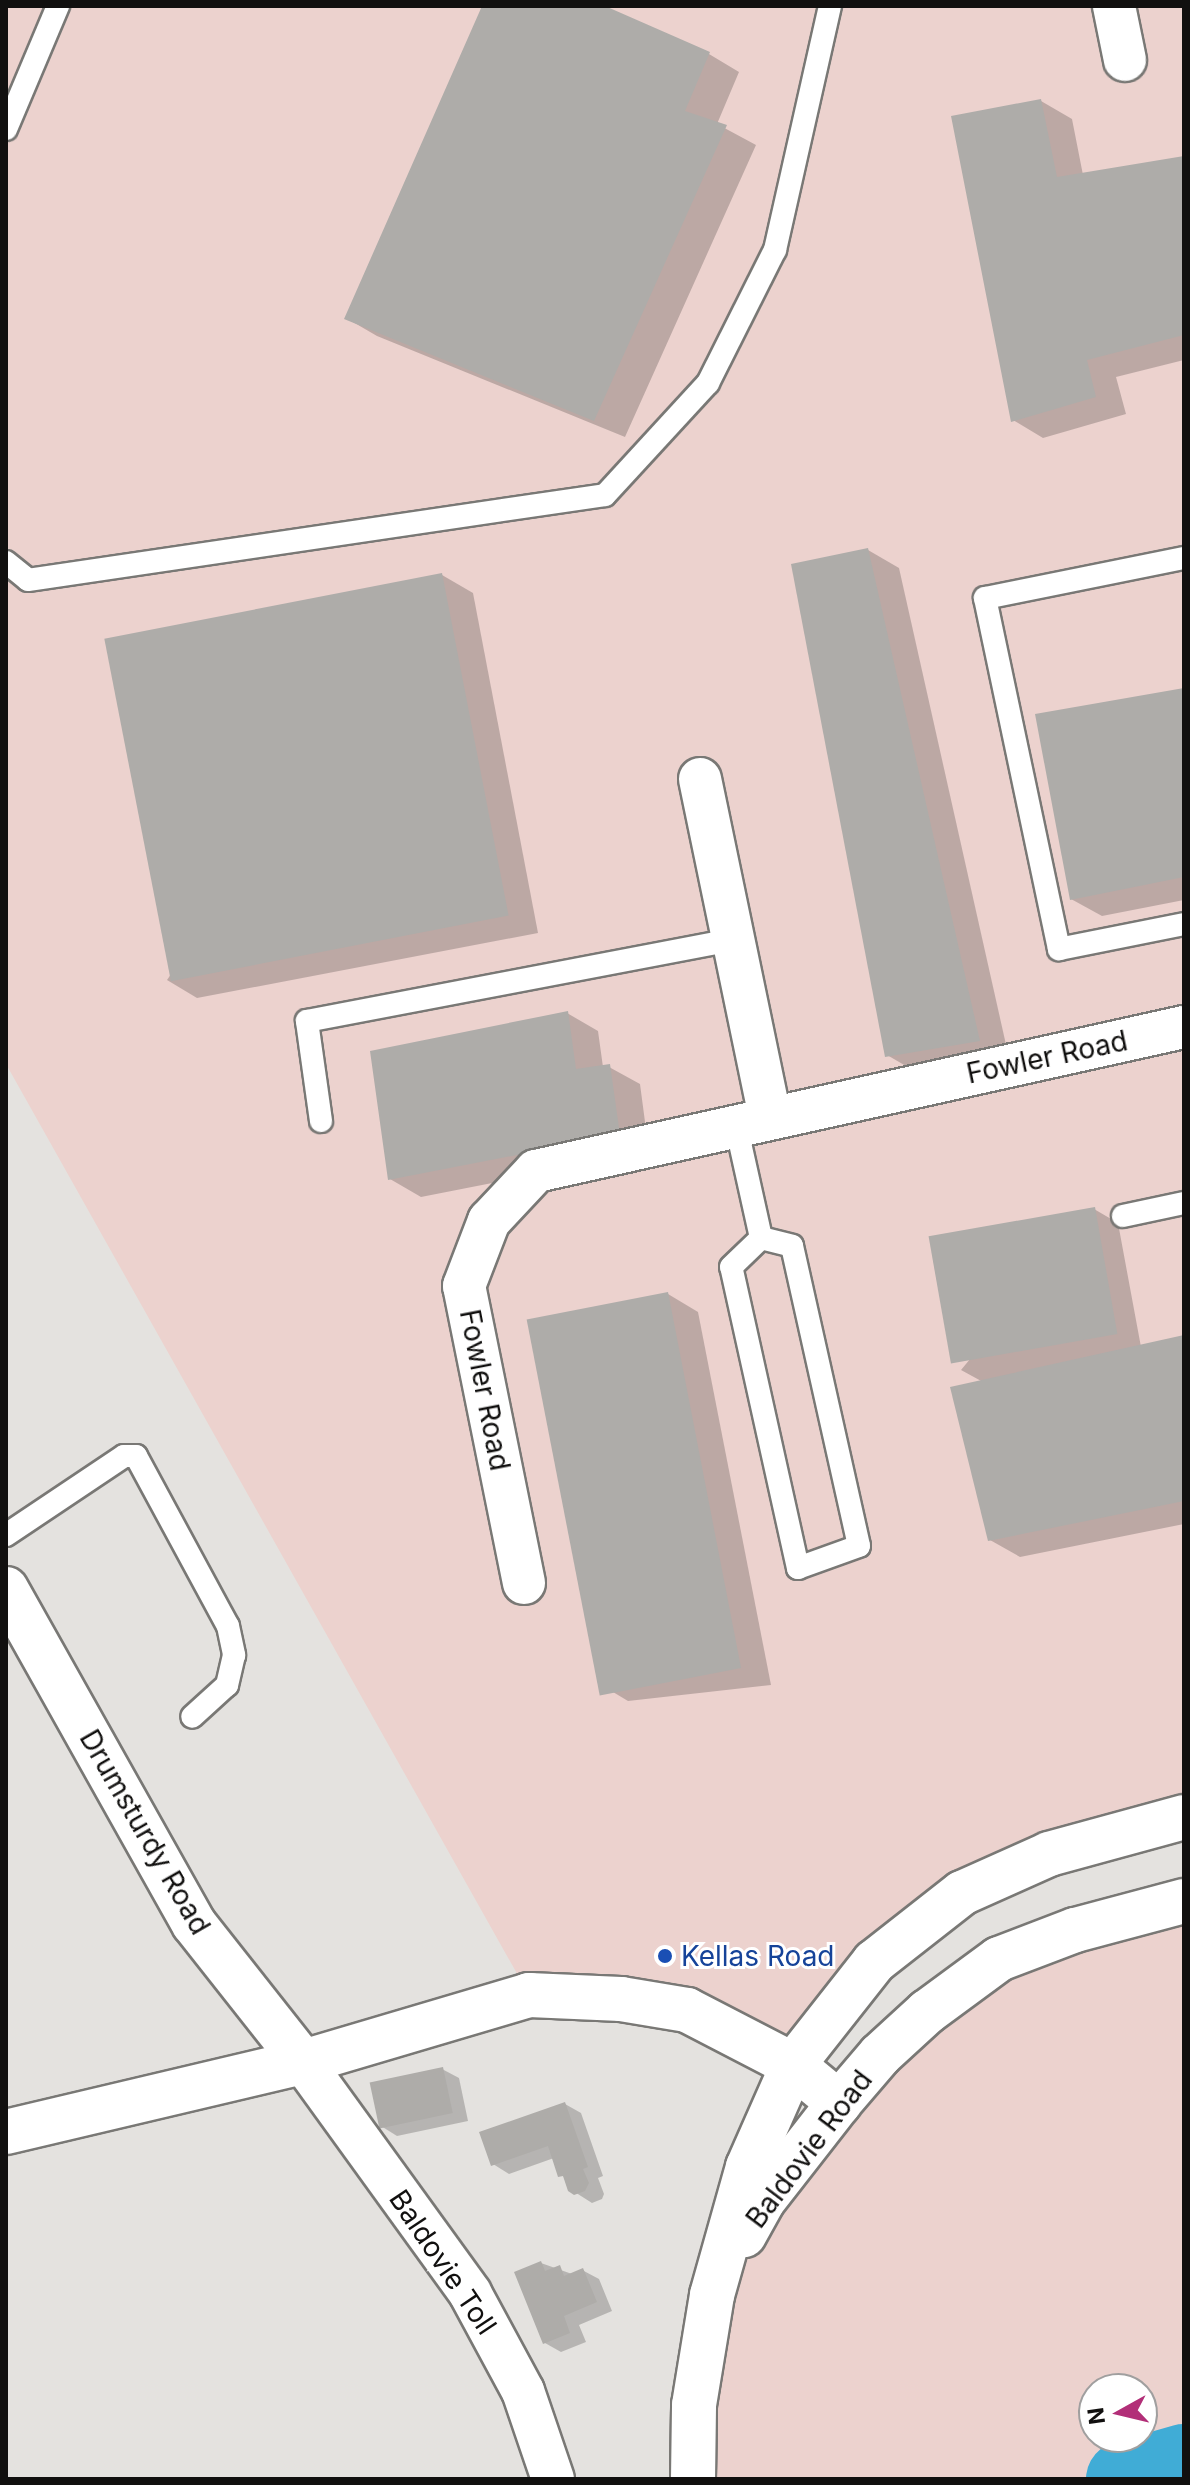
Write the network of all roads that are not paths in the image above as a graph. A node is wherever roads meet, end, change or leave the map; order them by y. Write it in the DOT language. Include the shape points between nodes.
graph roads {
  1 [pos="58,6"];
  2 [pos="830,6"];
  3 [pos="1114,6"];
  4 [pos="1125,60"];
  5 [pos="6,129"];
  6 [pos="1184,558"];
  7 [pos="6,562"];
  8 [pos="700,779"];
  9 [pos="1184,924"];
  10 [pos="733,940"];
  11 [pos="1184,1027"];
  12 [pos="321,1121"];
  13 [pos="753,1122"];
  14 [pos="1184,1203"];
  15 [pos="1123,1216"];
  16 [pos="761,1238"];
  17 [pos="6,1535"];
  18 [pos="524,1583"];
  19 [pos="6,1589"];
  20 [pos="192,1717"];
  21 [pos="1184,1817"];
  22 [pos="1184,1901"];
  23 [pos="303,2062"];
  24 [pos="793,2065"];
  25 [pos="839,2103"];
  26 [pos="6,2132"];
  27 [pos="712,2295"];
  28 [pos="553,2479"];
  29 [pos="693,2479"];
  1 -- 5 [label="lane"];
  2 -- 7 [label="lane" via="775,250 708,383 605,495 28,580"];
  3 -- 4 [label="street"];
  6 -- 9 [label="lane" via="985,598 1059,949"];
  8 -- 10 [label="street"];
  10 -- 12 [label="lane" via="307,1021"];
  10 -- 13 [label="street"];
  11 -- 13 [label="street, Fowler Road"];
  13 -- 16 [label="lane"];
  13 -- 18 [label="street, Fowler Road" via="536,1171 489,1221 464,1286"];
  14 -- 15 [label="lane"];
  16 -- 16 [label="lane" via="792,1246 859,1546 798,1568 731,1267"];
  17 -- 20 [label="lane" via="124,1456 136,1456 228,1626 234,1655 227,1685"];
  19 -- 23 [label="main road, Drumsturdy Road" via="194,1924"];
  21 -- 24 [label="main road, Baldovie Road" via="1049,1854 962,1893 874,1962"];
  22 -- 25 [label="main road, Baldovie Road" via="1075,1930 999,1959 927,2012"];
  23 -- 24 [label="main road" via="529,1995 621,1999 687,2010"];
  23 -- 26 [label="main road"];
  23 -- 28 [label="street, Baldovie Toll" via="470,2293 523,2391"];
  24 -- 25 [label="main road"];
  24 -- 27 [label="main road, Baldovie Road" via="748,2167"];
  25 -- 27 [label="main road, Baldovie Road" via="762,2202"];
  27 -- 29 [label="main road" via="694,2405"];
}
